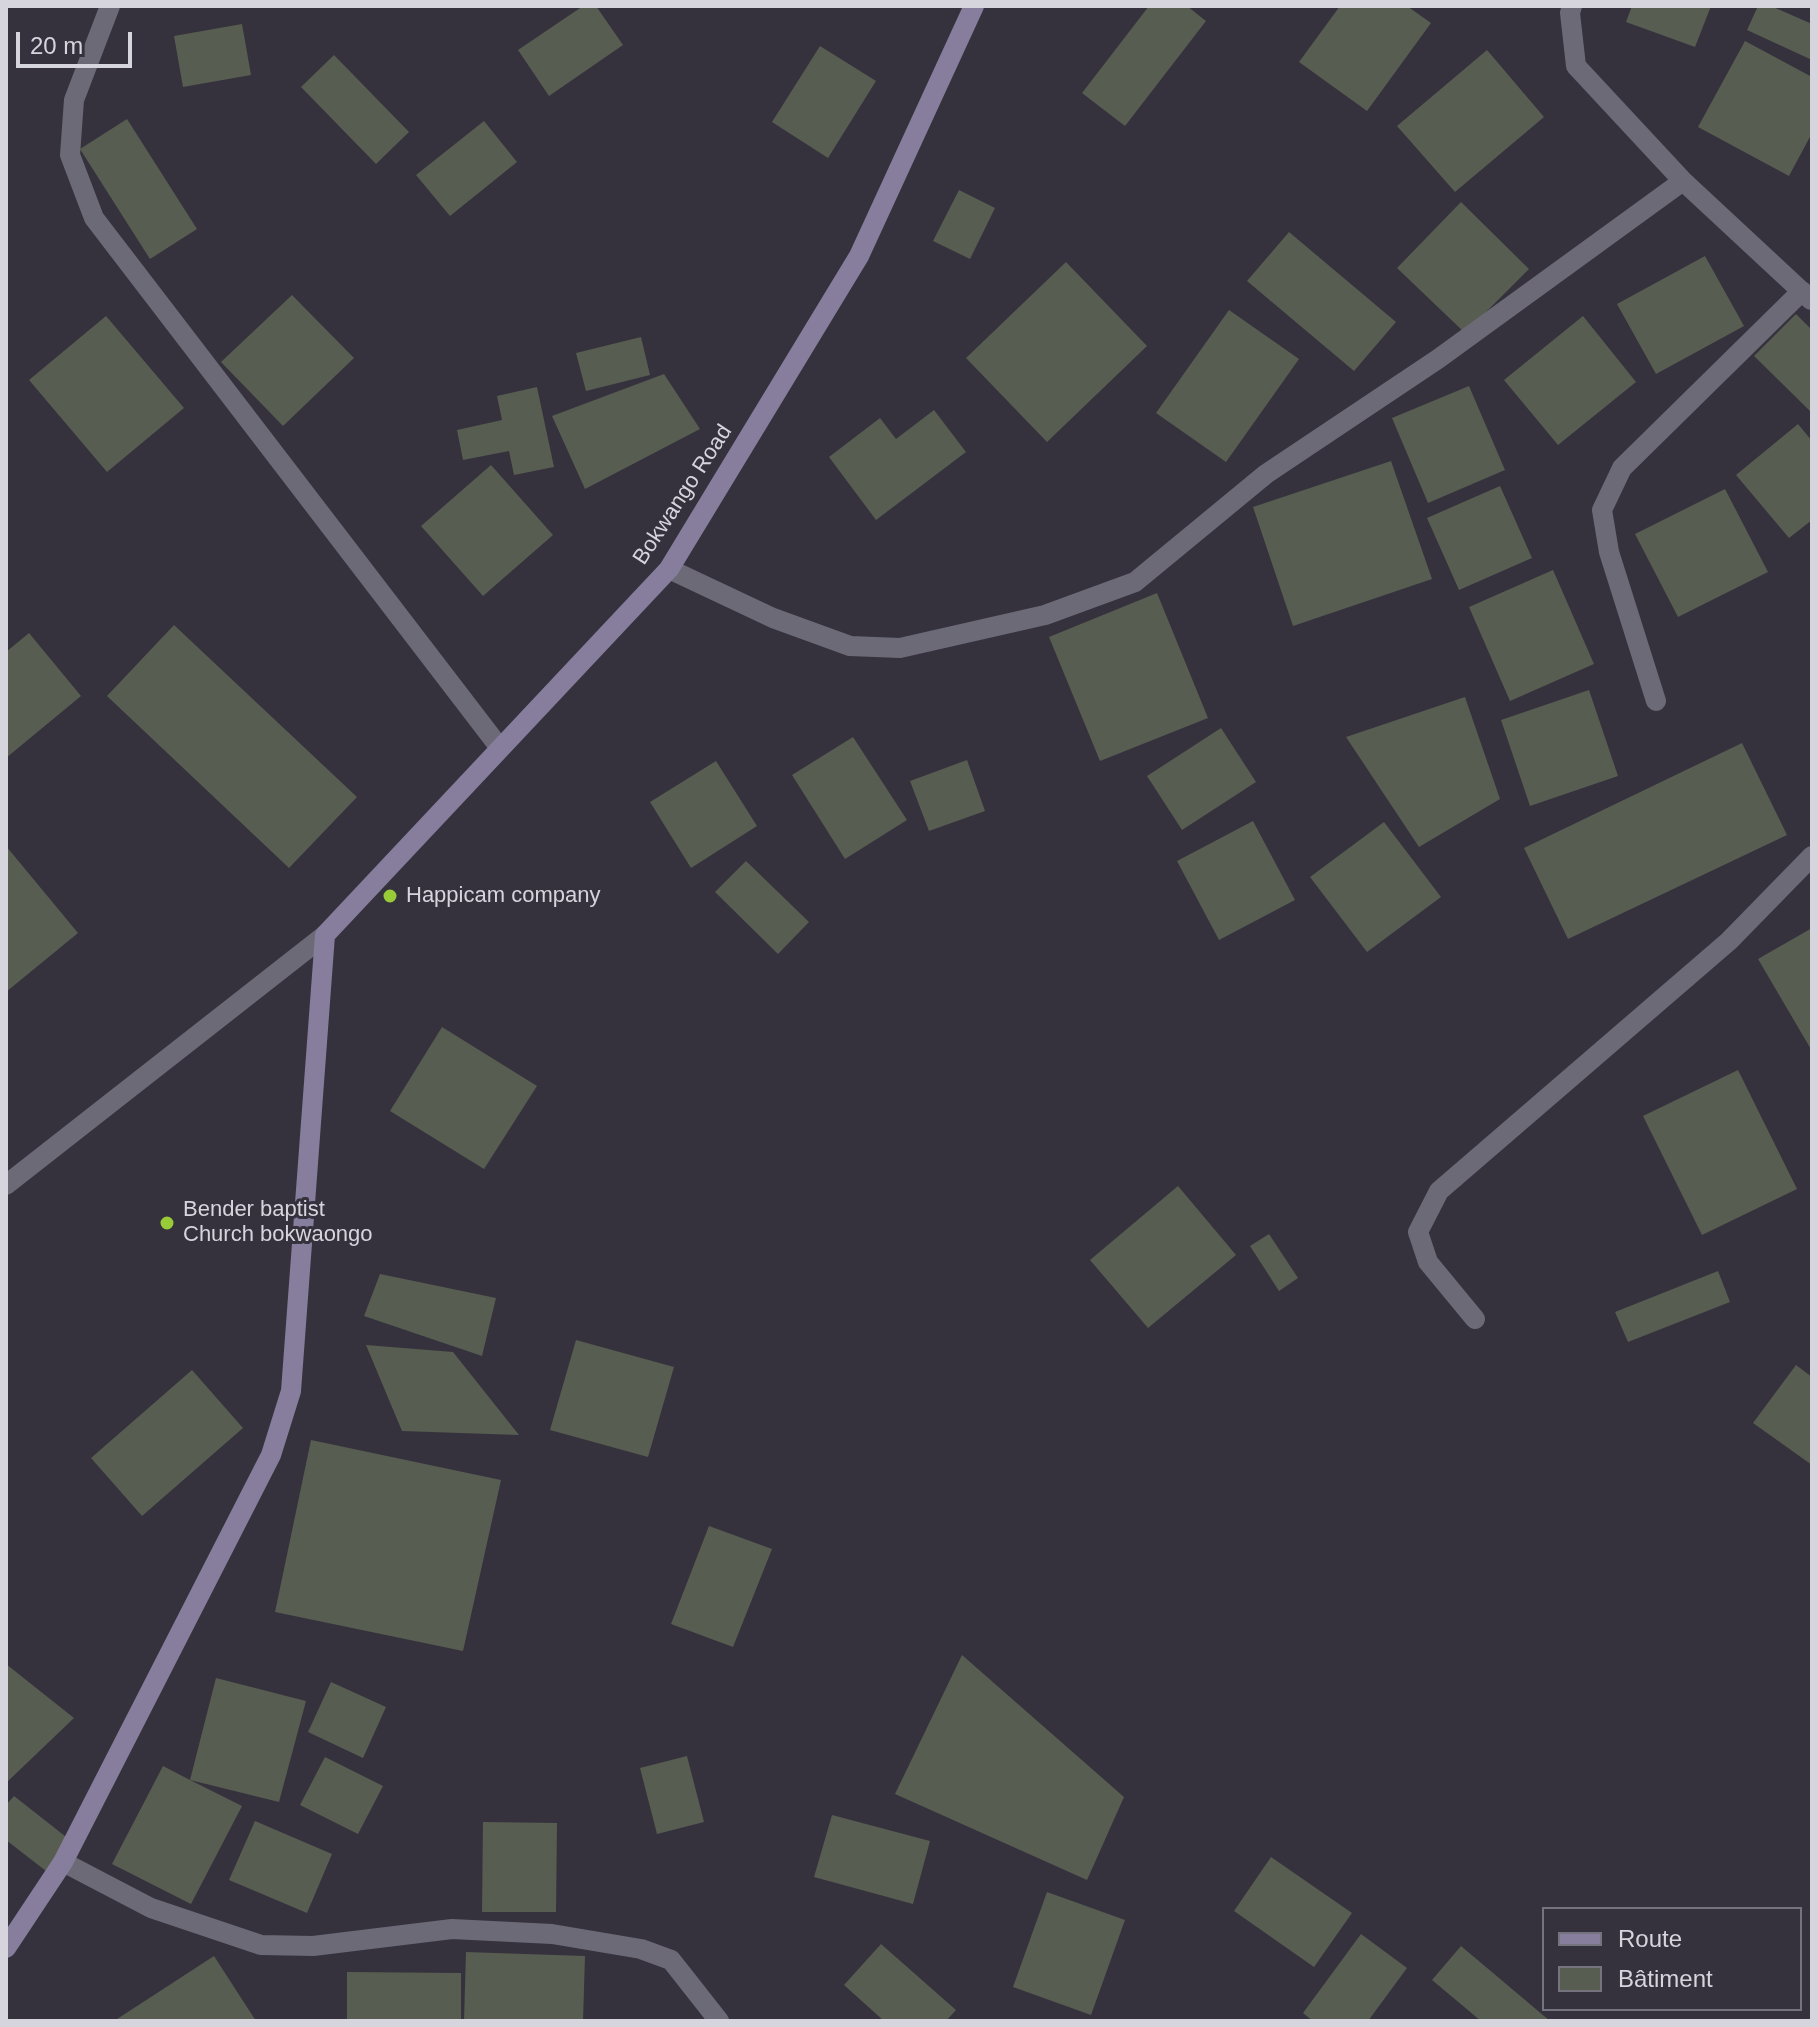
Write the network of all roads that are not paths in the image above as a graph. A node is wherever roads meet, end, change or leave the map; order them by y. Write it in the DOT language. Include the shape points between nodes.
graph roads {
  1 [pos="110,6"];
  2 [pos="974,6"];
  3 [pos="1572,6"];
  4 [pos="1683,181"];
  5 [pos="1807,295"];
  6 [pos="669,569"];
  7 [pos="1656,701"];
  8 [pos="500,748"];
  9 [pos="1812,856"];
  10 [pos="325,935"];
  11 [pos="6,1185"];
  12 [pos="1475,1319"];
  13 [pos="63,1862"];
  14 [pos="6,1948"];
  15 [pos="719,2021"];
  1 -- 8 [label="street" via="74,100 70,155 94,218"];
  2 -- 6 [label="street, Bokwango Road" via="859,256"];
  3 -- 4 [label="street" via="1576,66"];
  4 -- 5 [label="street"];
  4 -- 6 [label="street" via="1438,359 1266,474 1135,582 1045,615 900,648 850,646 773,618"];
  5 -- 7 [label="street" via="1622,468 1602,510 1609,552"];
  6 -- 8 [label="street, Bokwango Road"];
  8 -- 10 [label="street, Bokwango Road"];
  9 -- 12 [label="street" via="1729,941 1439,1191 1418,1232 1428,1262"];
  10 -- 11 [label="street"];
  10 -- 13 [label="street" via="291,1391 271,1455"];
  13 -- 14 [label="street"];
  13 -- 15 [label="street" via="151,1908 261,1945 313,1946 452,1929 552,1934 641,1949 671,1960"];
}
